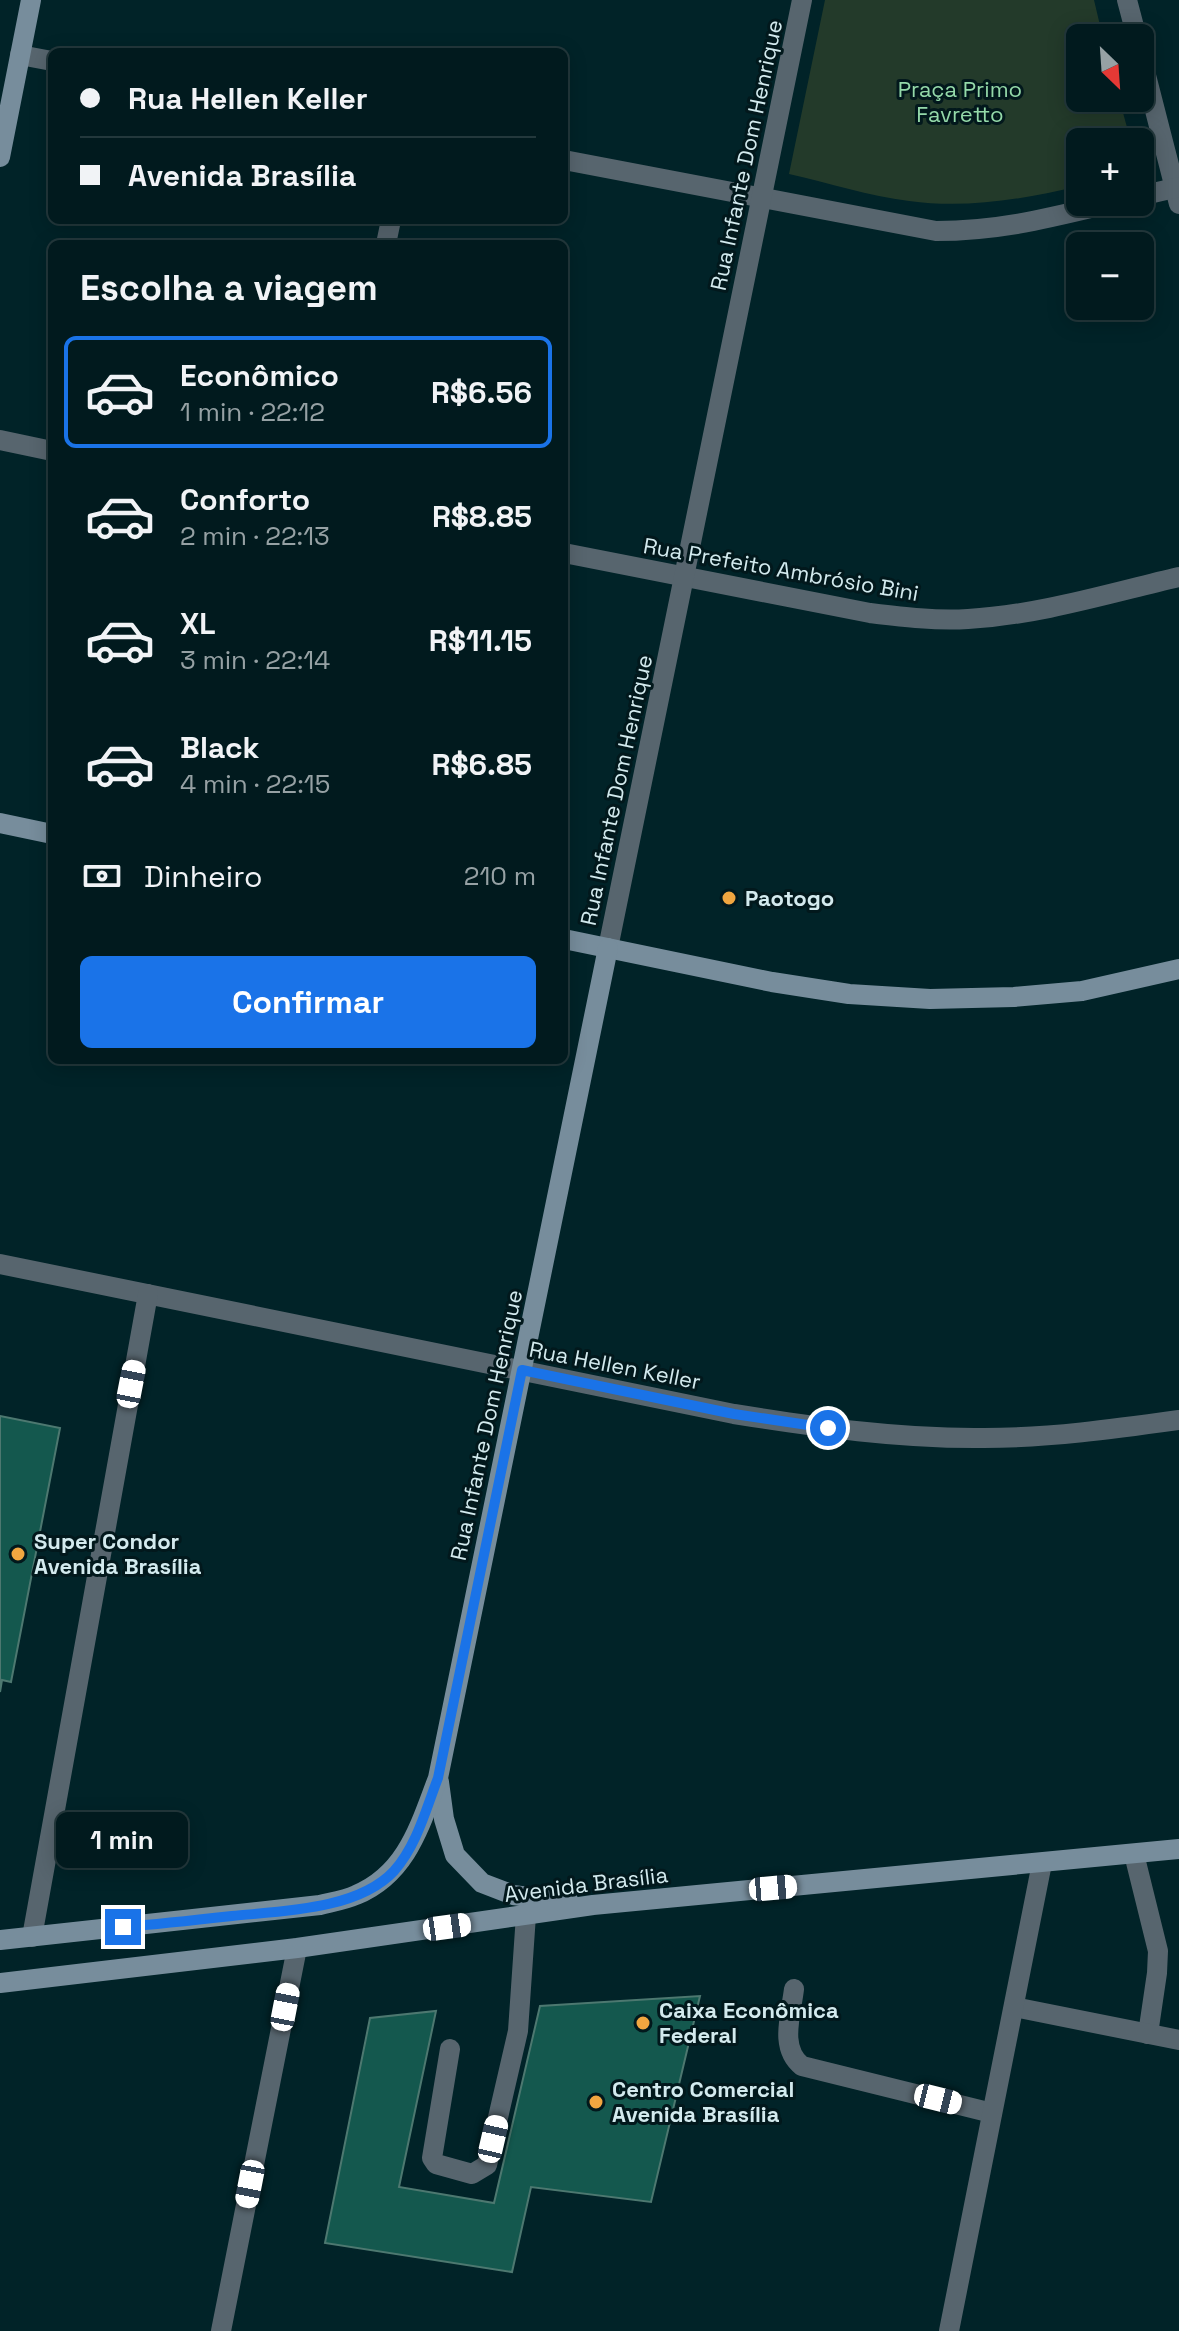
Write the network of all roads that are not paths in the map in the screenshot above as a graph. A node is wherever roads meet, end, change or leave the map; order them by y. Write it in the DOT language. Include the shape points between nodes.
graph roads {
  1 [pos="31,0"];
  2 [pos="802,0"];
  3 [pos="1127,0"];
  4 [pos="1133,24"];
  5 [pos="20,55"];
  6 [pos="48,60"];
  7 [pos="1154,104"];
  8 [pos="0,157"];
  9 [pos="568,161"];
  10 [pos="1178,193"];
  11 [pos="1154,195"];
  12 [pos="761,199"];
  13 [pos="1066,214"];
  14 [pos="0,440"];
  15 [pos="48,450"];
  16 [pos="568,554"];
  17 [pos="684,577"];
  18 [pos="1179,577"];
  19 [pos="0,823"];
  20 [pos="48,833"];
  21 [pos="568,940"];
  22 [pos="608,948"];
  23 [pos="1179,969"];
  24 [pos="0,1264"];
  25 [pos="148,1294"];
  26 [pos="522,1370"];
  27 [pos="1179,1420"];
  28 [pos="438,1778"];
  29 [pos="1179,1849"];
  30 [pos="1134,1854"];
  31 [pos="1042,1863"];
  32 [pos="593,1905"];
  33 [pos="526,1915"];
  34 [pos="32,1937"];
  35 [pos="0,1940"];
  36 [pos="297,1948"];
  37 [pos="0,1983"];
  38 [pos="794,1989"];
  39 [pos="1014,2007"];
  40 [pos="1148,2034"];
  41 [pos="1179,2040"];
  42 [pos="450,2049"];
  43 [pos="992,2113"];
  44 [pos="221,2331"];
  45 [pos="949,2331"];
  1 -- 5 [label="main road"];
  2 -- 12 [label="street, Rua Infante Dom Henrique"];
  3 -- 4 [label="street"];
  5 -- 6 [label="street"];
  5 -- 8 [label="main road"];
  7 -- 10 [label="street"];
  9 -- 12 [label="street"];
  10 -- 11 [label="street"];
  12 -- 13 [label="street" via="936,231 979,231"];
  12 -- 17 [label="street, Rua Infante Dom Henrique"];
  14 -- 15 [label="street"];
  16 -- 17 [label="street, Rua Prefeito Ambrósio Bini"];
  17 -- 18 [label="street, Rua Prefeito Ambrósio Bini" via="870,613 969,619"];
  17 -- 22 [label="street, Rua Infante Dom Henrique"];
  19 -- 20 [label="main road"];
  21 -- 22 [label="main road"];
  22 -- 23 [label="main road" via="833,992 930,999 1082,991"];
  22 -- 26 [label="main road, Rua Infante Dom Henrique"];
  24 -- 25 [label="street, Rua Hellen Keller"];
  25 -- 26 [label="street, Rua Hellen Keller"];
  25 -- 34 [label="street"];
  26 -- 27 [label="street, Rua Hellen Keller" via="734,1414 884,1435 984,1438"];
  26 -- 28 [label="main road, Rua Infante Dom Henrique"];
  28 -- 32 [label="main road, Rua Infante Dom Henrique" via="455,1855 482,1883 513,1895"];
  28 -- 34 [label="main road, Rua Infante Dom Henrique" via="414,1842 392,1872 357,1895 320,1905"];
  29 -- 30 [label="main road, Avenida Brasília"];
  30 -- 31 [label="main road, Avenida Brasília"];
  30 -- 40 [label="street" via="1158,1951"];
  31 -- 32 [label="main road, Avenida Brasília"];
  31 -- 39 [label="street"];
  32 -- 33 [label="main road, Avenida Brasília"];
  33 -- 36 [label="main road, Avenida Brasília"];
  33 -- 42 [label="street" via="518,2031 487,2165 472,2174 436,2164 432,2158"];
  34 -- 35 [label="main road"];
  36 -- 37 [label="main road, Avenida Brasília"];
  36 -- 44 [label="street"];
  38 -- 43 [label="street" via="788,2047 802,2066"];
  39 -- 40 [label="street"];
  39 -- 43 [label="street"];
  40 -- 41 [label="street"];
  43 -- 45 [label="street"];
}
